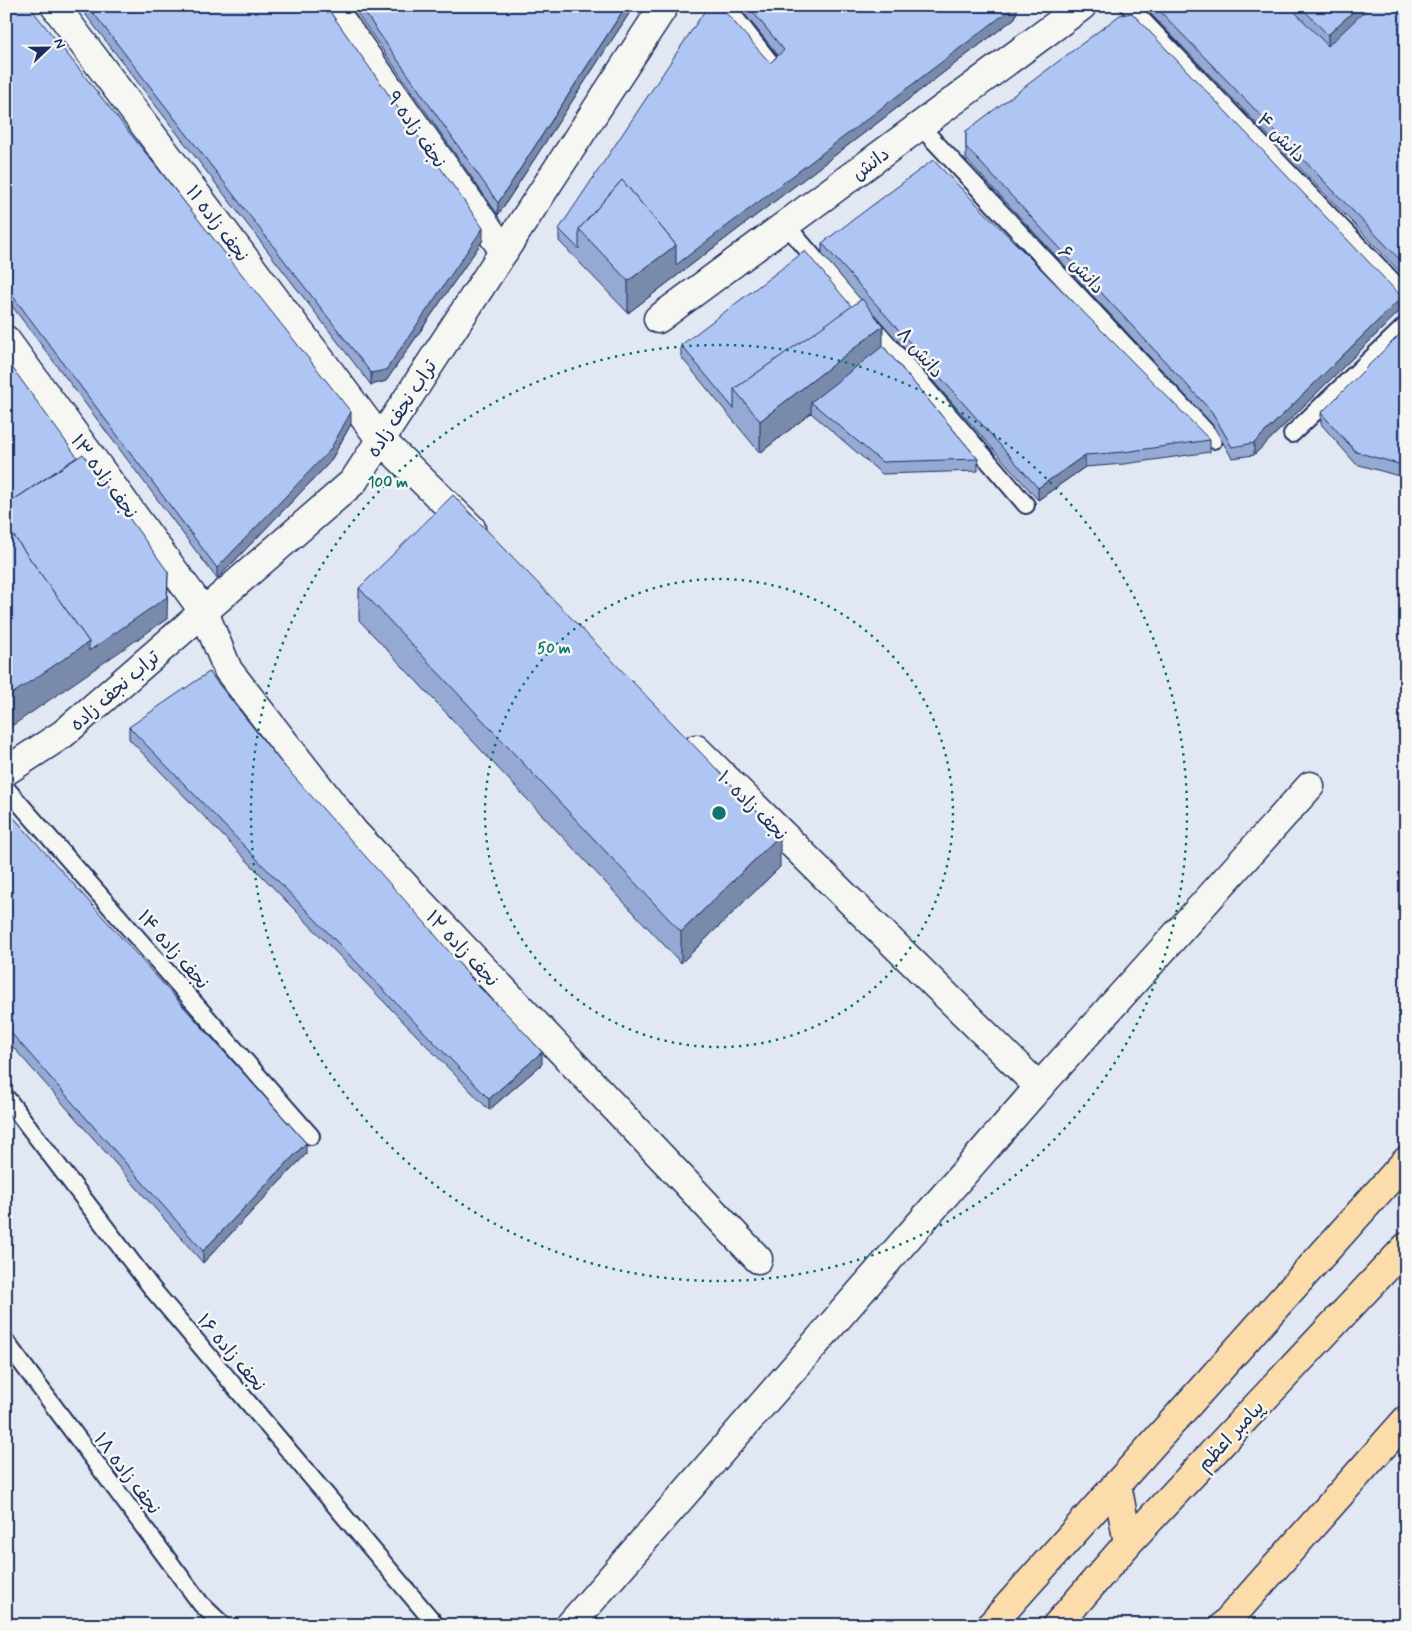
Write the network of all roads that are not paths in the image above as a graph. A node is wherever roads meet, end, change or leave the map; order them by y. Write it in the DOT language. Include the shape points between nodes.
graph roads {
  1 [pos="55,6"];
  2 [pos="330,6"];
  3 [pos="664,6"];
  4 [pos="726,6"];
  5 [pos="1129,6"];
  6 [pos="1072,9"];
  7 [pos="773,66"];
  8 [pos="920,126"];
  9 [pos="786,225"];
  10 [pos="504,251"];
  11 [pos="1406,295"];
  12 [pos="658,319"];
  13 [pos="1406,324"];
  14 [pos="6,340"];
  15 [pos="1292,434"];
  16 [pos="381,440"];
  17 [pos="1214,440"];
  18 [pos="1026,505"];
  19 [pos="487,544"];
  20 [pos="204,612"];
  21 [pos="678,732"];
  22 [pos="6,771"];
  23 [pos="1310,786"];
  24 [pos="6,788"];
  25 [pos="1039,1087"];
  26 [pos="6,1096"];
  27 [pos="311,1136"];
  28 [pos="1406,1161"];
  29 [pos="1406,1248"];
  30 [pos="758,1259"];
  31 [pos="6,1342"];
  32 [pos="1406,1420"];
  33 [pos="1117,1484"];
  34 [pos="1128,1543"];
  35 [pos="223,1625"];
  36 [pos="436,1625"];
  37 [pos="570,1625"];
  38 [pos="991,1625"];
  39 [pos="1057,1625"];
  40 [pos="1224,1625"];
  1 -- 16 [label="street, نجف زاده ۱۱"];
  2 -- 10 [label="street, نجف زاده ۹"];
  3 -- 10 [label="street, تراب نجف زاده"];
  4 -- 7 [label="lane"];
  5 -- 11 [label="lane, دانش ۴"];
  6 -- 8 [label="street, دانش"];
  8 -- 9 [label="street, دانش"];
  8 -- 17 [label="lane, دانش ۶"];
  9 -- 12 [label="street, دانش"];
  9 -- 18 [label="lane, دانش ۸"];
  10 -- 16 [label="street, تراب نجف زاده"];
  13 -- 15 [label="lane"];
  14 -- 20 [label="street, نجف زاده ۱۳"];
  16 -- 19 [label="street"];
  16 -- 20 [label="street, تراب نجف زاده" via="353,482"];
  20 -- 22 [label="street, تراب نجف زاده" via="63,734"];
  20 -- 30 [label="street, نجف زاده ۱۲" via="228,670 354,832"];
  21 -- 25 [label="street, نجف زاده ۱۰"];
  23 -- 25 [label="street"];
  24 -- 27 [label="lane, نجف زاده ۱۴"];
  25 -- 37 [label="street"];
  26 -- 36 [label="lane, نجف زاده ۱۶" via="154,1291"];
  28 -- 33 [label="main road"];
  29 -- 34 [label="main road, پیامبر اعظم"];
  31 -- 35 [label="lane, نجف زاده ۱۸" via="201,1604"];
  32 -- 40 [label="main road"];
  33 -- 34 [label="main road"];
  33 -- 38 [label="main road"];
  34 -- 39 [label="main road, پیامبر اعظم"];
}
